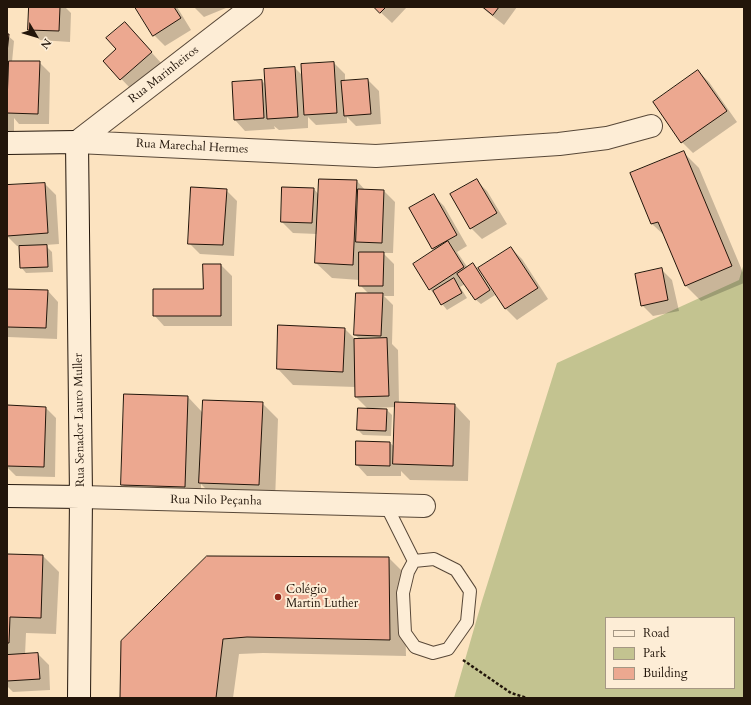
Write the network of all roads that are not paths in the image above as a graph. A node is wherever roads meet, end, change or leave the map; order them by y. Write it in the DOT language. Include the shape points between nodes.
graph roads {
  1 [pos="252,7"];
  2 [pos="651,126"];
  3 [pos="77,142"];
  4 [pos="7,143"];
  5 [pos="7,496"];
  6 [pos="81,498"];
  7 [pos="386,505"];
  8 [pos="424,506"];
  9 [pos="414,561"];
  10 [pos="79,698"];
  1 -- 3 [label="street, Rua Marinheiros"];
  2 -- 3 [label="street, Rua Marechal Hermes" via="607,138 558,144 376,156"];
  3 -- 4 [label="street, Rua Marechal Hermes"];
  3 -- 6 [label="street, Rua Senador Lauro Muller"];
  5 -- 6 [label="street, Rua Nilo Peçanha"];
  6 -- 7 [label="street, Rua Nilo Peçanha"];
  6 -- 10 [label="street, Rua Senador Lauro Muller"];
  7 -- 8 [label="street, Rua Nilo Peçanha"];
  7 -- 9 [label="lane"];
  9 -- 9 [label="lane" via="408,572 403,593 405,633 415,647 433,653 448,649 467,622 470,590 456,570 434,559"];
}
